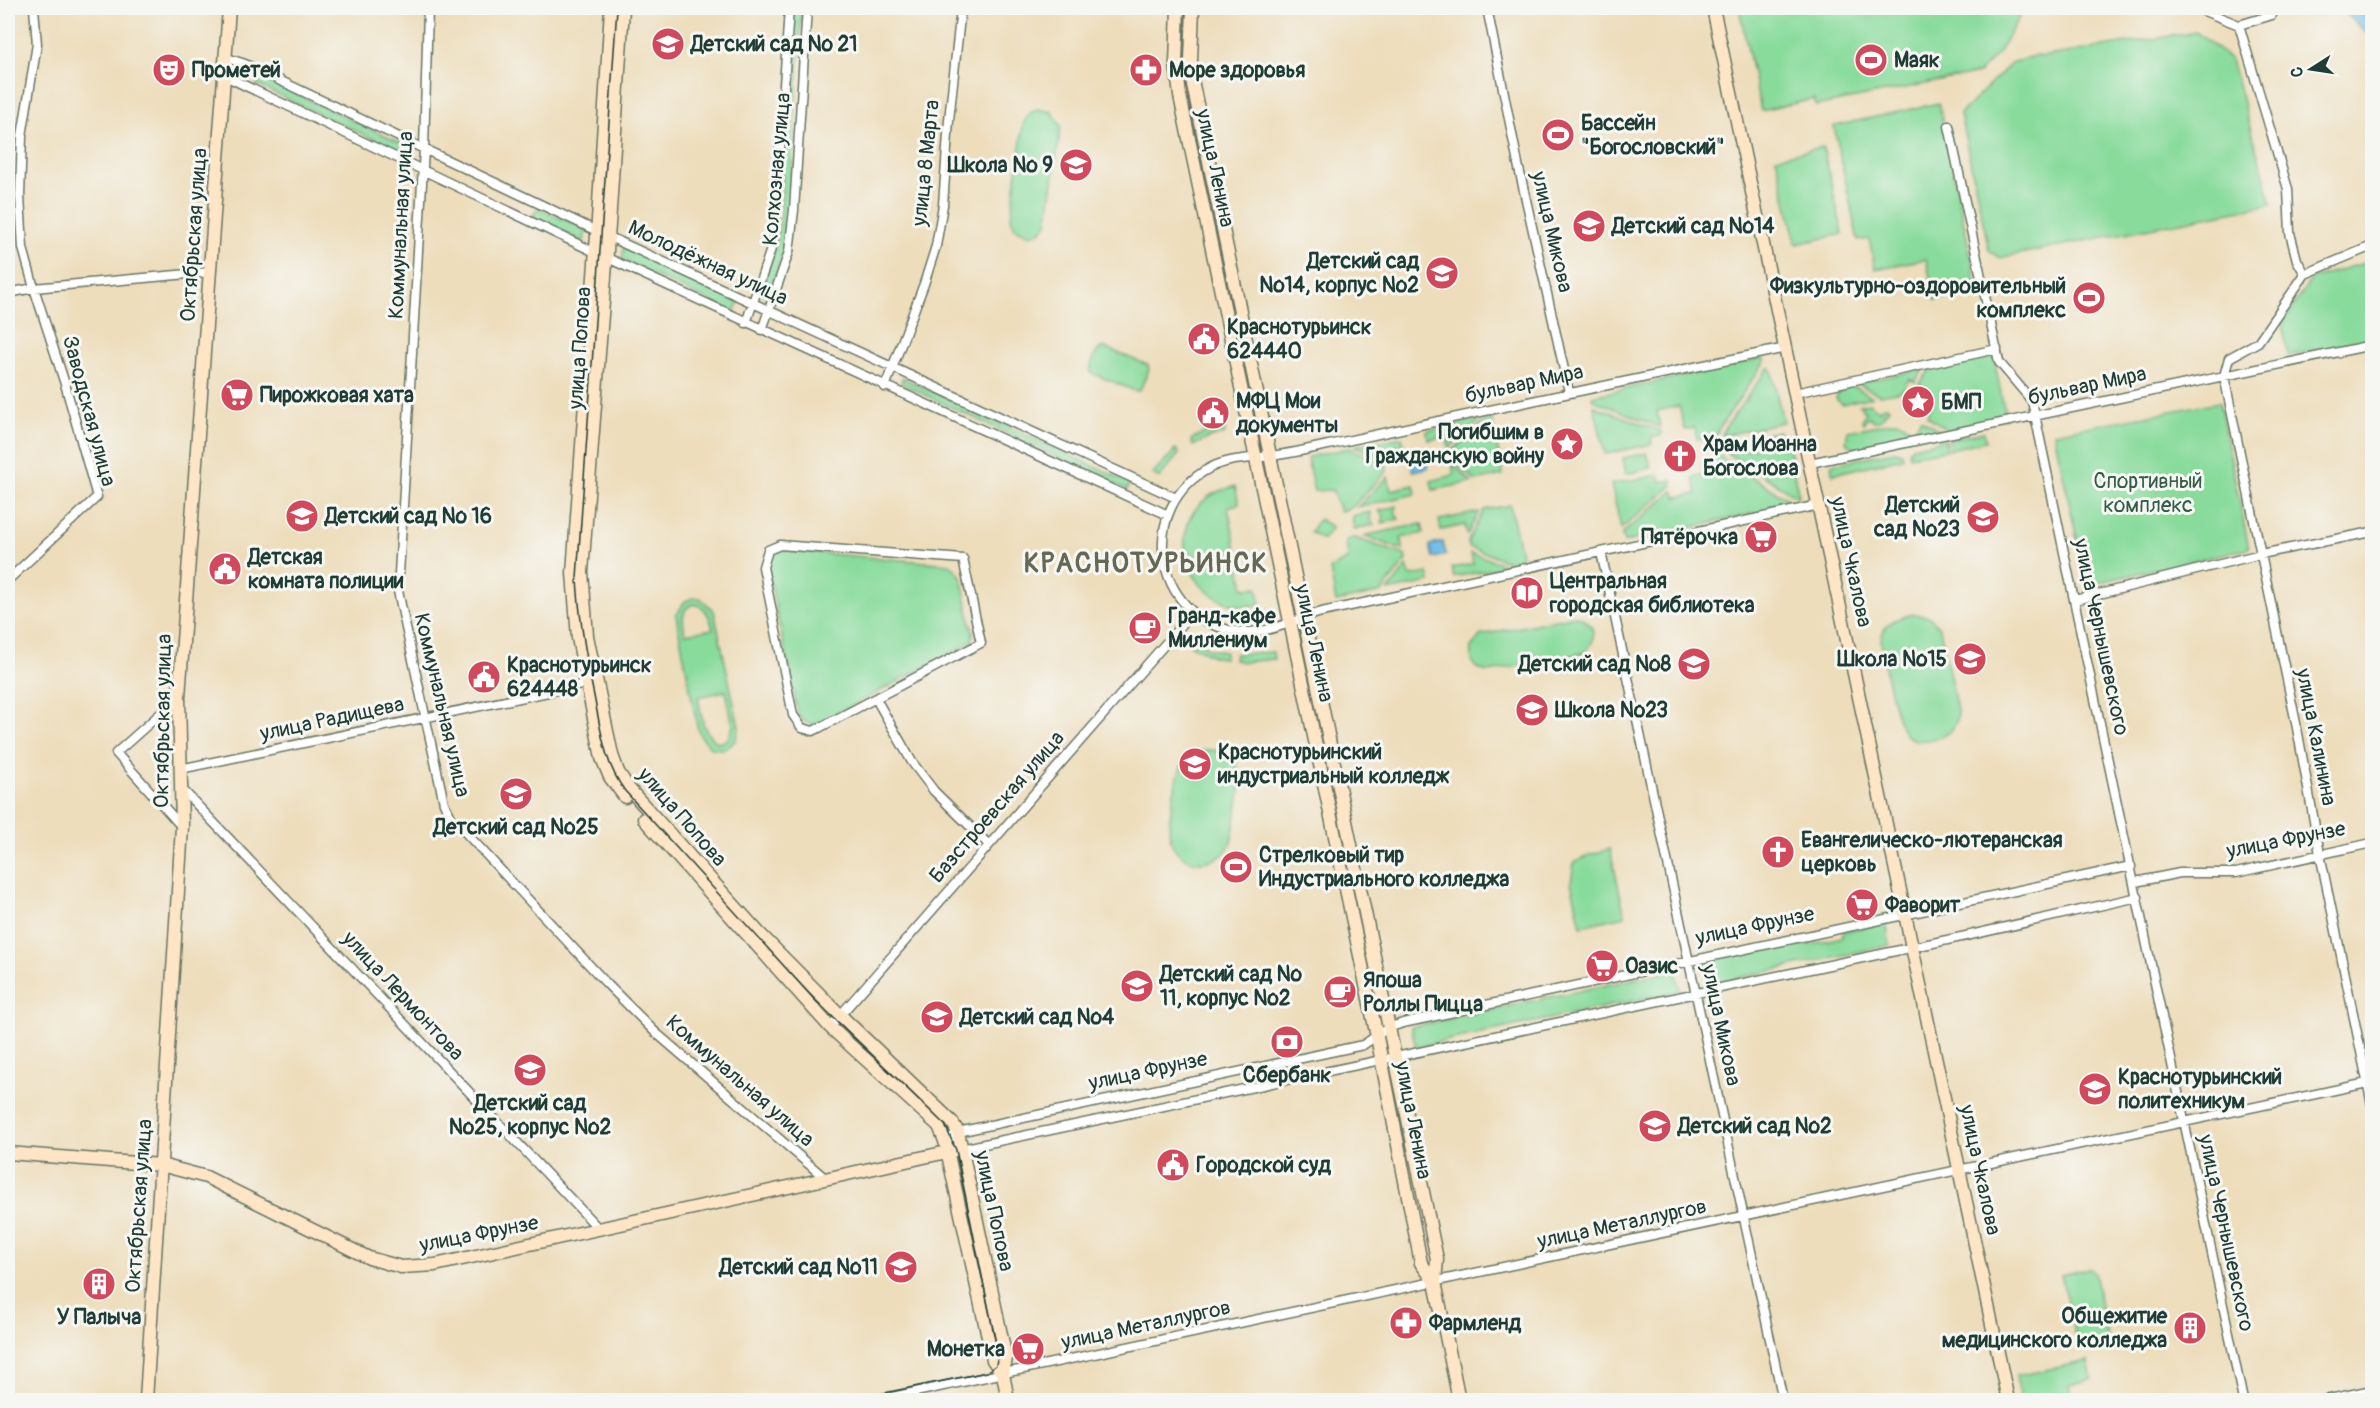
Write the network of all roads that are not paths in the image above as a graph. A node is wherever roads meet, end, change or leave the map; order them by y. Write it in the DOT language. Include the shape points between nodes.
graph roads {
  1 [pos="34,8"];
  2 [pos="229,8"];
  3 [pos="428,8"];
  4 [pos="611,8"];
  5 [pos="623,8"];
  6 [pos="789,8"];
  7 [pos="807,8"];
  8 [pos="961,8"];
  9 [pos="1178,8"];
  10 [pos="1193,8"];
  11 [pos="1487,8"];
  12 [pos="1713,8"];
  13 [pos="2199,8"];
  14 [pos="2272,15"];
  15 [pos="2239,25"];
  16 [pos="226,58"];
  17 [pos="225,76"];
  18 [pos="1949,126"];
  19 [pos="424,149"];
  20 [pos="423,170"];
  21 [pos="603,234"];
  22 [pos="2373,246"];
  23 [pos="601,256"];
  24 [pos="210,272"];
  25 [pos="2305,274"];
  26 [pos="34,288"];
  27 [pos="8,293"];
  28 [pos="753,303"];
  29 [pos="768,310"];
  30 [pos="746,322"];
  31 [pos="762,330"];
  32 [pos="2373,345"];
  33 [pos="1786,348"];
  34 [pos="1997,349"];
  35 [pos="891,367"];
  36 [pos="2224,376"];
  37 [pos="885,387"];
  38 [pos="1569,392"];
  39 [pos="1796,393"];
  40 [pos="2036,416"];
  41 [pos="1265,434"];
  42 [pos="1251,437"];
  43 [pos="1270,456"];
  44 [pos="1256,457"];
  45 [pos="1810,463"];
  46 [pos="1176,498"];
  47 [pos="1819,505"];
  48 [pos="1168,515"];
  49 [pos="2373,531"];
  50 [pos="1601,552"];
  51 [pos="2261,554"];
  52 [pos="8,580"];
  53 [pos="2075,600"];
  54 [pos="1193,612"];
  55 [pos="1303,617"];
  56 [pos="1290,622"];
  57 [pos="1308,643"];
  58 [pos="1295,646"];
  59 [pos="592,683"];
  60 [pos="179,697"];
  61 [pos="876,699"];
  62 [pos="425,718"];
  63 [pos="180,769"];
  64 [pos="181,788"];
  65 [pos="182,826"];
  66 [pos="2373,843"];
  67 [pos="988,844"];
  68 [pos="2319,854"];
  69 [pos="2131,866"];
  70 [pos="2134,882"];
  71 [pos="2138,897"];
  72 [pos="1905,913"];
  73 [pos="1913,947"];
  74 [pos="1688,961"];
  75 [pos="1695,993"];
  76 [pos="840,1016"];
  77 [pos="830,1027"];
  78 [pos="1388,1028"];
  79 [pos="1377,1037"];
  80 [pos="1394,1057"];
  81 [pos="1381,1060"];
  82 [pos="2370,1082"];
  83 [pos="2373,1105"];
  84 [pos="2184,1120"];
  85 [pos="958,1132"];
  86 [pos="946,1146"];
  87 [pos="961,1149"];
  88 [pos="8,1153"];
  89 [pos="161,1165"];
  90 [pos="1960,1168"];
  91 [pos="826,1179"];
  92 [pos="1744,1217"];
  93 [pos="599,1228"];
  94 [pos="1435,1282"];
  95 [pos="1003,1374"];
  96 [pos="2373,1390"];
  97 [pos="146,1401"];
  98 [pos="878,1401"];
  99 [pos="1008,1401"];
  100 [pos="1459,1401"];
  101 [pos="1783,1401"];
  102 [pos="2008,1401"];
  103 [pos="2243,1401"];
  104 [pos="2325,1401"];
  1 -- 26 [label="street" via="38,44 22,136 20,195 23,248"];
  2 -- 16 [label="street, Октябрьская улица"];
  3 -- 19 [label="street, Коммунальная улица"];
  4 -- 21 [label="street, улица Попова"];
  5 -- 21 [label="street, улица Попова"];
  6 -- 28 [label="street, Колхозная улица" via="775,227"];
  7 -- 29 [label="street, Колхозная улица" via="789,252"];
  8 -- 35 [label="street, улица 8 Марта" via="936,246"];
  9 -- 42 [label="street, улица Ленина" via="1177,80"];
  10 -- 41 [label="street, улица Ленина" via="1192,80"];
  11 -- 38 [label="street, улица Микова"];
  12 -- 33 [label="street, улица Чкалова"];
  13 -- 15 [label="street"];
  14 -- 15 [label="street"];
  15 -- 25 [label="street" via="2288,189 2290,233"];
  16 -- 17 [label="street, Октябрьская улица"];
  16 -- 19 [label="street, Молодёжная улица"];
  17 -- 20 [label="street, Молодёжная улица"];
  17 -- 24 [label="street, Октябрьская улица"];
  18 -- 34 [label="street, улица Чернышевского"];
  19 -- 20 [label="street, Коммунальная улица"];
  19 -- 21 [label="street, Молодёжная улица"];
  20 -- 23 [label="street, Молодёжная улица"];
  20 -- 62 [label="street, Коммунальная улица" via="398,591"];
  21 -- 23 [label="street, улица Попова"];
  21 -- 28 [label="street, Молодёжная улица"];
  22 -- 25 [label="street"];
  23 -- 30 [label="street, Молодёжная улица"];
  23 -- 59 [label="street, улица Попова" via="582,572"];
  24 -- 26 [label="street"];
  24 -- 60 [label="street, Октябрьская улица"];
  25 -- 36 [label="street" via="2258,342 2229,358"];
  26 -- 27 [label="street"];
  26 -- 52 [label="street, Заводская улица" via="97,497"];
  28 -- 29 [label="street, Молодёжная улица"];
  28 -- 30 [label="street, Колхозная улица"];
  29 -- 31 [label="street, Колхозная улица"];
  29 -- 35 [label="street, Молодёжная улица"];
  30 -- 31 [label="street, Молодёжная улица"];
  31 -- 37 [label="street, Молодёжная улица"];
  32 -- 36 [label="street, бульвар Мира"];
  33 -- 38 [label="street, бульвар Мира"];
  33 -- 39 [label="street, улица Чкалова"];
  34 -- 39 [label="street"];
  34 -- 40 [label="street, улица Чернышевского" via="2000,362 2032,401"];
  35 -- 37 [label="street, улица 8 Марта"];
  35 -- 46 [label="street, Молодёжная улица"];
  36 -- 40 [label="street, бульвар Мира"];
  36 -- 51 [label="street, улица Калинина"];
  37 -- 48 [label="street, Молодёжная улица"];
  38 -- 43 [label="street, бульвар Мира"];
  39 -- 45 [label="street, улица Чкалова"];
  40 -- 45 [label="street, бульвар Мира"];
  40 -- 53 [label="street, улица Чернышевского"];
  41 -- 42 [label="street"];
  41 -- 43 [label="street, улица Ленина"];
  42 -- 44 [label="street, улица Ленина"];
  43 -- 44 [label="street, бульвар Мира"];
  43 -- 55 [label="street, улица Ленина"];
  44 -- 46 [label="street, бульвар Мира" via="1209,468"];
  44 -- 56 [label="street, улица Ленина"];
  45 -- 47 [label="street, улица Чкалова"];
  46 -- 48 [label="street, бульвар Мира"];
  47 -- 50 [label="street"];
  47 -- 72 [label="street, улица Чкалова"];
  48 -- 54 [label="street, бульвар Мира" via="1162,541 1164,564 1172,585"];
  49 -- 51 [label="street"];
  50 -- 55 [label="street"];
  50 -- 74 [label="street, улица Микова"];
  51 -- 53 [label="street"];
  51 -- 68 [label="street, улица Калинина"];
  53 -- 69 [label="street, улица Чернышевского"];
  54 -- 56 [label="street" via="1222,628 1244,632 1273,629"];
  54 -- 67 [label="street, Базстроевская улица"];
  55 -- 56 [label="street"];
  55 -- 57 [label="street, улица Ленина"];
  56 -- 58 [label="street, улица Ленина"];
  57 -- 58 [label="street"];
  57 -- 78 [label="street, улица Ленина"];
  58 -- 79 [label="street, улица Ленина"];
  59 -- 62 [label="street, улица Радищева"];
  59 -- 76 [label="street, улица Попова" via="623,781 759,933"];
  59 -- 77 [label="street, улица Попова" via="602,758 616,786"];
  60 -- 63 [label="street, Октябрьская улица"];
  60 -- 65 [label="street" via="116,753"];
  61 -- 61 [label="street" via="981,643 963,559 780,545 768,550 763,567 797,723 813,731"];
  61 -- 67 [label="street" via="912,762 934,791"];
  62 -- 63 [label="street, улица Радищева"];
  62 -- 91 [label="street, Коммунальная улица" via="444,804 451,817 653,1030"];
  63 -- 64 [label="street, Октябрьская улица"];
  64 -- 65 [label="street, Октябрьская улица"];
  64 -- 93 [label="street, улица Лермонтова"];
  65 -- 89 [label="street, Октябрьская улица"];
  66 -- 68 [label="street, улица Фрунзе"];
  67 -- 76 [label="street, Базстроевская улица"];
  68 -- 70 [label="street, улица Фрунзе" via="2236,873 2180,873"];
  68 -- 82 [label="street, улица Калинина"];
  69 -- 70 [label="street, улица Чернышевского"];
  69 -- 72 [label="street, улица Фрунзе"];
  70 -- 71 [label="street, улица Чернышевского"];
  71 -- 73 [label="street"];
  71 -- 84 [label="street, улица Чернышевского"];
  72 -- 73 [label="street, улица Чкалова"];
  72 -- 74 [label="street, улица Фрунзе"];
  73 -- 75 [label="street"];
  73 -- 90 [label="street, улица Чкалова"];
  74 -- 75 [label="street, улица Микова"];
  74 -- 78 [label="street, улица Фрунзе"];
  75 -- 80 [label="street"];
  75 -- 92 [label="street, улица Микова"];
  76 -- 77 [label="street, Базстроевская улица"];
  76 -- 85 [label="street, улица Попова"];
  77 -- 86 [label="street, улица Попова" via="939,1126"];
  78 -- 79 [label="street, улица Фрунзе"];
  78 -- 80 [label="street, улица Ленина"];
  79 -- 81 [label="street, улица Ленина"];
  79 -- 85 [label="street, улица Фрунзе" via="1363,1046"];
  80 -- 81 [label="street, улица Фрунзе"];
  80 -- 94 [label="street, улица Ленина" via="1437,1259"];
  81 -- 87 [label="street, улица Фрунзе"];
  81 -- 94 [label="street, улица Ленина" via="1421,1263"];
  82 -- 83 [label="street, улица Калинина"];
  82 -- 84 [label="street, улица Металлургов"];
  84 -- 90 [label="street, улица Металлургов"];
  84 -- 103 [label="street, улица Чернышевского"];
  85 -- 86 [label="street, улица Фрунзе"];
  85 -- 87 [label="street, улица Попова"];
  86 -- 87 [label="street, улица Фрунзе"];
  86 -- 91 [label="street, улица Фрунзе" via="934,1155"];
  86 -- 95 [label="street, улица Попова" via="993,1360"];
  87 -- 95 [label="street, улица Попова" via="1006,1358"];
  88 -- 89 [label="street, улица Фрунзе"];
  89 -- 93 [label="street, улица Фрунзе" via="206,1177 369,1257 401,1267 435,1265"];
  89 -- 97 [label="street, Октябрьская улица"];
  90 -- 92 [label="street, улица Металлургов"];
  90 -- 102 [label="street, улица Чкалова"];
  91 -- 93 [label="street, улица Фрунзе"];
  92 -- 94 [label="street, улица Металлургов"];
  92 -- 101 [label="street, улица Микова"];
  94 -- 95 [label="street, улица Металлургов"];
  94 -- 100 [label="street, улица Ленина"];
  95 -- 98 [label="street, улица Металлургов"];
  95 -- 99 [label="street, улица Попова"];
  96 -- 104 [label="street"];
}
